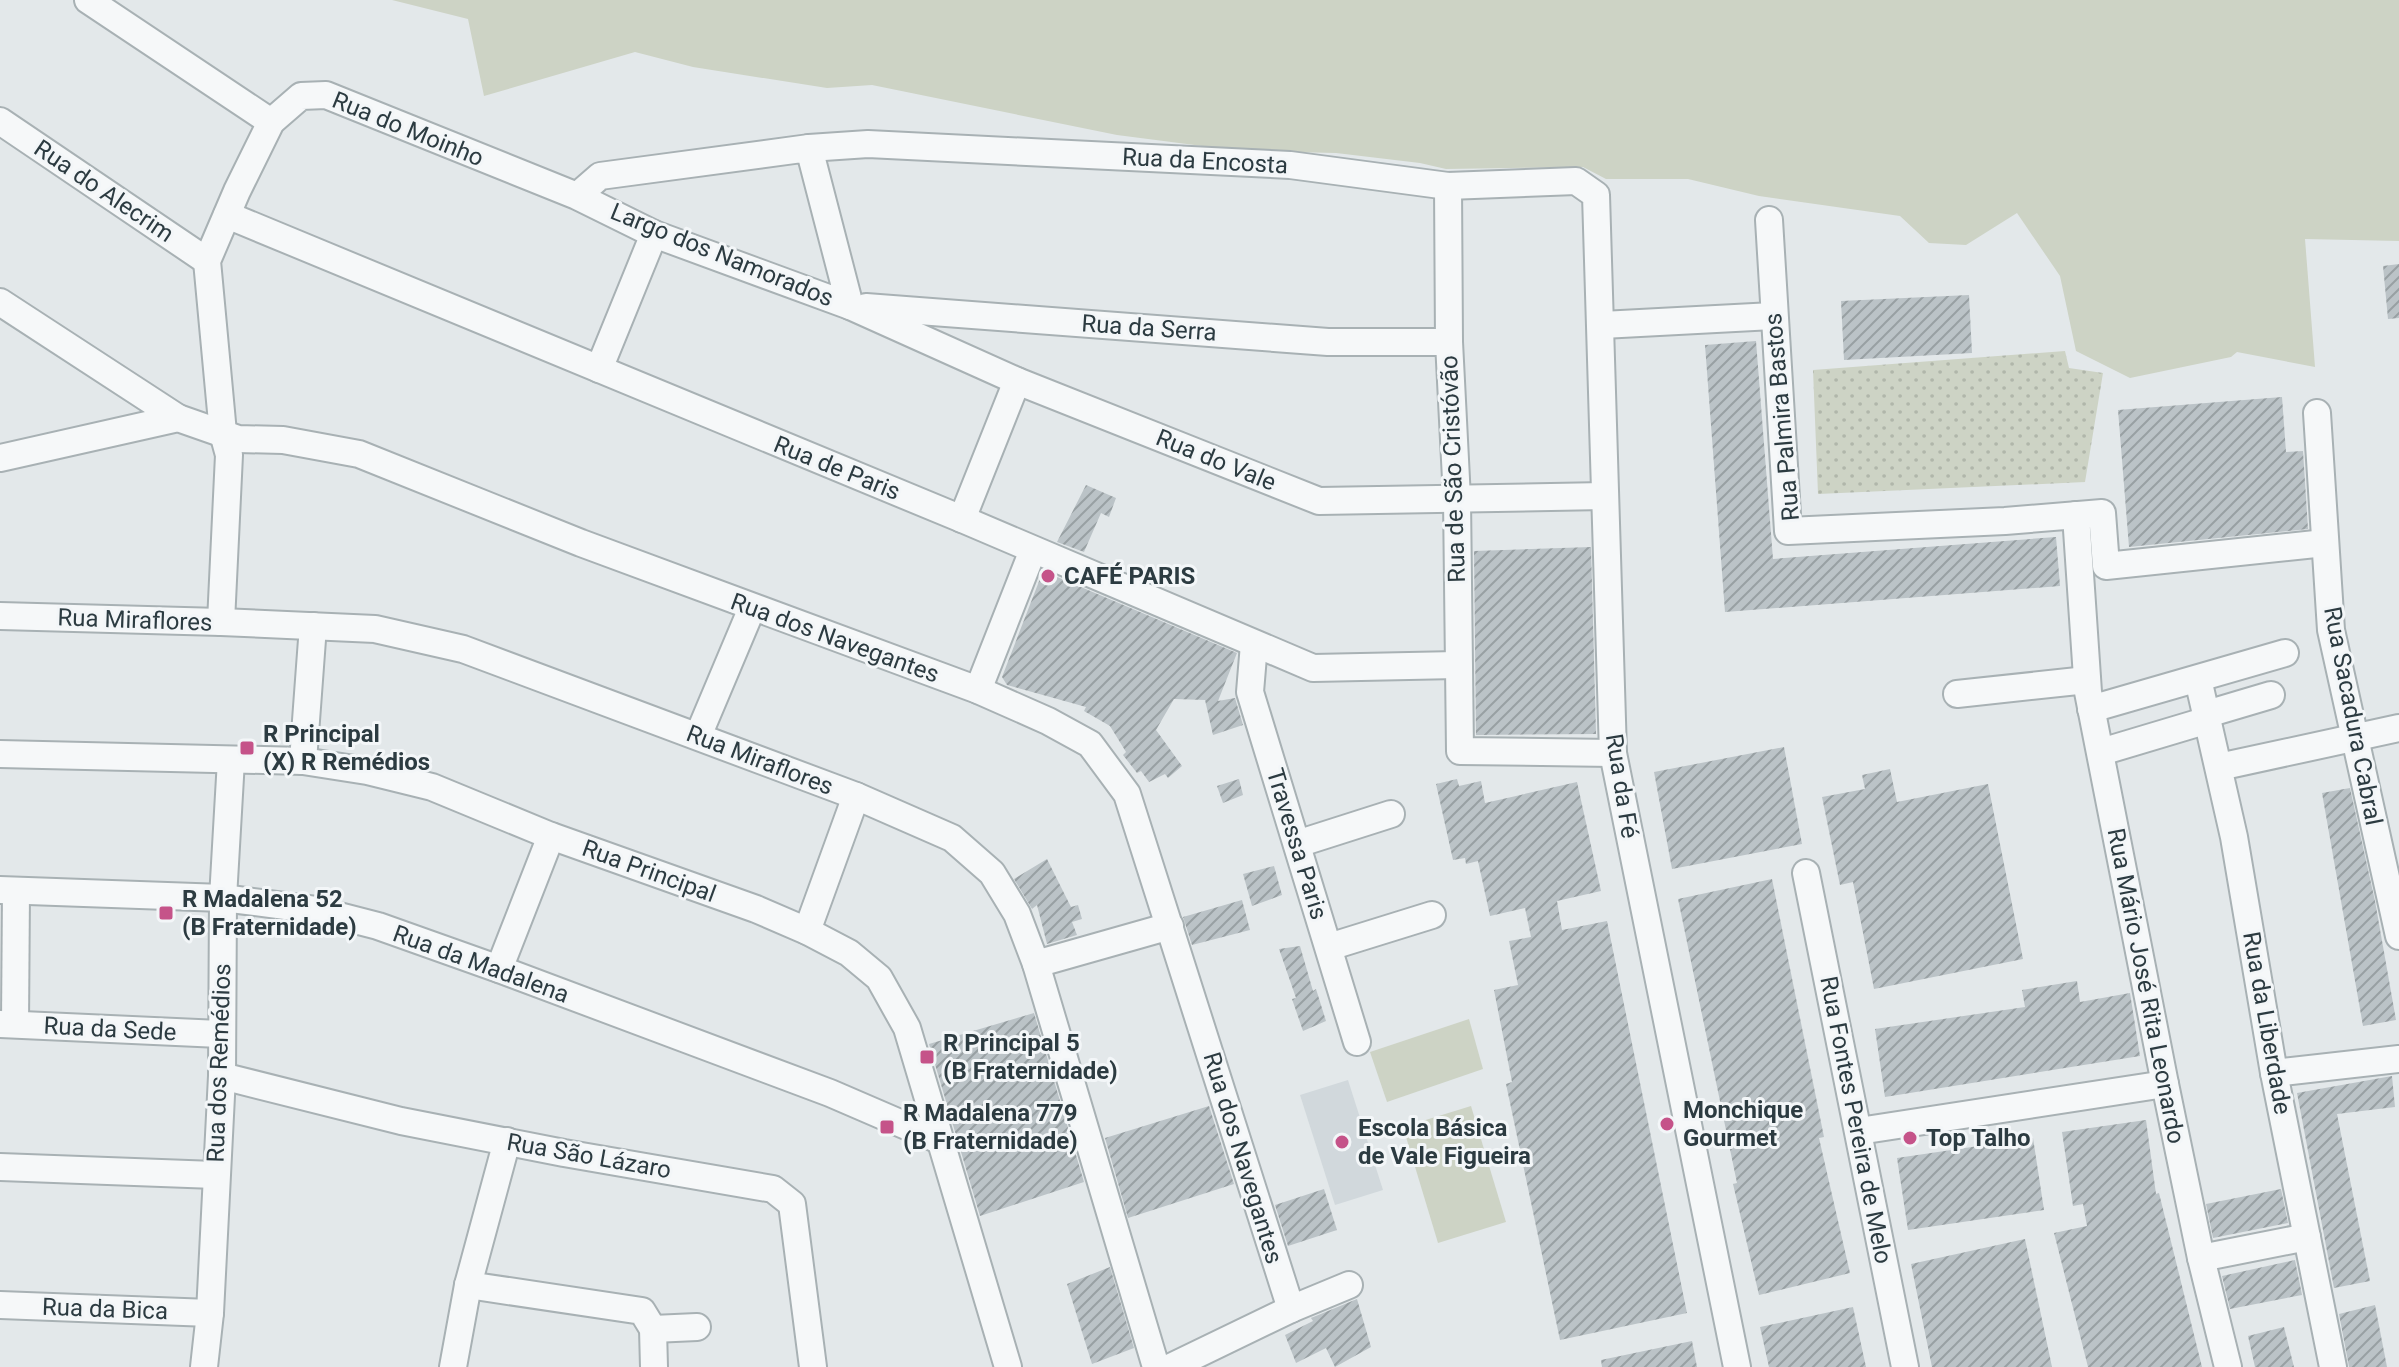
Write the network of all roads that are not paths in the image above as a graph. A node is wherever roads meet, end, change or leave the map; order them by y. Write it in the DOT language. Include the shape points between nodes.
graph roads {
  1 [pos="88,0"];
  2 [pos="0,121"];
  3 [pos="271,122"];
  4 [pos="809,148"];
  5 [pos="1448,186"];
  6 [pos="1596,195"];
  7 [pos="577,196"];
  8 [pos="227,215"];
  9 [pos="1769,220"];
  10 [pos="654,234"];
  11 [pos="207,261"];
  12 [pos="850,306"];
  13 [pos="4,308"];
  14 [pos="1773,316"];
  15 [pos="1602,325"];
  16 [pos="1449,342"];
  17 [pos="599,369"];
  18 [pos="1017,381"];
  19 [pos="2317,413"];
  20 [pos="178,418"];
  21 [pos="223,433"];
  22 [pos="0,458"];
  23 [pos="1605,496"];
  24 [pos="1457,499"];
  25 [pos="2071,515"];
  26 [pos="962,519"];
  27 [pos="2325,543"];
  28 [pos="1033,550"];
  29 [pos="752,608"];
  30 [pos="0,616"];
  31 [pos="221,622"];
  32 [pos="313,626"];
  33 [pos="1254,644"];
  34 [pos="2285,653"];
  35 [pos="1457,665"];
  36 [pos="2198,679"];
  37 [pos="2087,680"];
  38 [pos="978,690"];
  39 [pos="1957,694"];
  40 [pos="2271,695"];
  41 [pos="2091,709"];
  42 [pos="2208,717"];
  43 [pos="2399,728"];
  44 [pos="698,736"];
  45 [pos="2355,738"];
  46 [pos="2101,752"];
  47 [pos="1613,753"];
  48 [pos="0,754"];
  49 [pos="231,760"];
  50 [pos="303,761"];
  51 [pos="2219,767"];
  52 [pos="856,796"];
  53 [pos="1391,814"];
  54 [pos="551,836"];
  55 [pos="1297,844"];
  56 [pos="1806,873"];
  57 [pos="8,891"];
  58 [pos="223,898"];
  59 [pos="1432,915"];
  60 [pos="1170,926"];
  61 [pos="807,931"];
  62 [pos="2399,936"];
  63 [pos="1329,947"];
  64 [pos="1036,964"];
  65 [pos="499,969"];
  66 [pos="8,1024"];
  67 [pos="220,1034"];
  68 [pos="1357,1042"];
  69 [pos="2399,1059"];
  70 [pos="2274,1073"];
  71 [pos="222,1076"];
  72 [pos="2165,1084"];
  73 [pos="1859,1131"];
  74 [pos="939,1140"];
  75 [pos="507,1141"];
  76 [pos="0,1167"];
  77 [pos="215,1175"];
  78 [pos="2307,1237"];
  79 [pos="2201,1258"];
  80 [pos="468,1285"];
  81 [pos="1349,1285"];
  82 [pos="0,1305"];
  83 [pos="1291,1309"];
  84 [pos="210,1313"];
  85 [pos="697,1327"];
  86 [pos="653,1329"];
  87 [pos="205,1367"];
  88 [pos="453,1367"];
  89 [pos="654,1367"];
  90 [pos="813,1367"];
  91 [pos="1008,1367"];
  92 [pos="1156,1367"];
  93 [pos="1171,1367"];
  94 [pos="1737,1367"];
  95 [pos="1905,1367"];
  96 [pos="2228,1367"];
  97 [pos="2333,1367"];
  1 -- 3 [label="street"];
  2 -- 11 [label="street, Rua do Alecrim"];
  3 -- 7 [label="street, Rua do Moinho" via="301,96 326,95"];
  3 -- 8 [label="street"];
  4 -- 5 [label="street, Rua da Encosta" via="868,144 1290,165"];
  4 -- 7 [label="street, Largo dos Namorados" via="600,176"];
  4 -- 12 [label="street, Largo dos Namorados"];
  5 -- 6 [label="street, Rua da Encosta" via="1576,181"];
  5 -- 16 [label="street, Rua de São Cristóvão"];
  6 -- 15 [label="street, Rua da Fé"];
  7 -- 10 [label="street, Largo dos Namorados"];
  8 -- 11 [label="street"];
  8 -- 17 [label="street, Rua de Paris"];
  9 -- 14 [label="street, Rua Palmira Bastos"];
  10 -- 12 [label="street, Largo dos Namorados"];
  10 -- 17 [label="street"];
  11 -- 21 [label="street"];
  12 -- 16 [label="street, Rua da Serra" via="1328,342"];
  12 -- 18 [label="street, Rua do Vale"];
  13 -- 20 [label="street, Rua dos Navegantes"];
  14 -- 15 [label="street"];
  14 -- 25 [label="street, Rua Palmira Bastos" via="1788,531"];
  15 -- 23 [label="street, Rua da Fé"];
  16 -- 24 [label="street, Rua de São Cristóvão"];
  17 -- 26 [label="street, Rua de Paris"];
  18 -- 24 [label="street, Rua do Vale" via="1319,501"];
  18 -- 26 [label="street"];
  19 -- 27 [label="street, Rua Sacadura Cabral"];
  20 -- 21 [label="street, Rua dos Navegantes"];
  20 -- 22 [label="street"];
  21 -- 29 [label="street, Rua dos Navegantes" via="359,454"];
  21 -- 31 [label="street" via="229,455"];
  23 -- 24 [label="street, Rua do Vale"];
  23 -- 47 [label="street, Rua da Fé"];
  24 -- 35 [label="street, Rua de São Cristóvão"];
  25 -- 27 [label="street" via="2102,513 2106,566"];
  25 -- 37 [label="street, Rua Mário José Rita Leonardo"];
  26 -- 28 [label="street, Rua de Paris"];
  27 -- 45 [label="street, Rua Sacadura Cabral" via="2331,630"];
  28 -- 33 [label="street, Rua de Paris"];
  28 -- 38 [label="street"];
  29 -- 38 [label="street, Rua dos Navegantes"];
  29 -- 44 [label="street"];
  30 -- 31 [label="street, Rua Miraflores"];
  31 -- 32 [label="street, Rua Miraflores"];
  32 -- 44 [label="street, Rua Miraflores" via="375,629 463,649"];
  32 -- 50 [label="street"];
  33 -- 35 [label="street, Rua de Paris" via="1313,668"];
  33 -- 55 [label="street, Travessa Paris" via="1250,692"];
  34 -- 36 [label="street"];
  35 -- 47 [label="street, Rua de São Cristóvão" via="1460,751"];
  36 -- 41 [label="street"];
  36 -- 42 [label="street, Rua da Liberdade"];
  37 -- 39 [label="street"];
  37 -- 41 [label="street, Rua Mário José Rita Leonardo"];
  38 -- 60 [label="street, Rua dos Navegantes" via="1090,744 1127,794"];
  40 -- 42 [label="street"];
  41 -- 46 [label="street, Rua Mário José Rita Leonardo"];
  42 -- 46 [label="street"];
  42 -- 51 [label="street, Rua da Liberdade"];
  43 -- 45 [label="street"];
  44 -- 52 [label="street, Rua Miraflores"];
  45 -- 51 [label="street"];
  45 -- 62 [label="street, Rua Sacadura Cabral"];
  46 -- 72 [label="street, Rua Mário José Rita Leonardo"];
  47 -- 94 [label="street, Rua da Fé"];
  48 -- 49 [label="street, Rua Principal"];
  49 -- 50 [label="street, Rua Principal"];
  49 -- 58 [label="street, Rua dos Remédios"];
  50 -- 54 [label="street, Rua Principal" via="432,787"];
  51 -- 70 [label="street, Rua da Liberdade"];
  52 -- 61 [label="street"];
  52 -- 64 [label="street, Rua Miraflores" via="952,838 992,873 1017,914"];
  53 -- 55 [label="street"];
  54 -- 61 [label="street, Rua Principal"];
  54 -- 65 [label="street"];
  55 -- 63 [label="street, Travessa Paris"];
  56 -- 73 [label="street, Rua Fontes Pereira de Melo"];
  57 -- 58 [label="street, Rua da Madalena"];
  57 -- 66 [label="street"];
  58 -- 65 [label="street, Rua da Madalena" via="316,910"];
  58 -- 67 [label="street, Rua dos Remédios"];
  59 -- 63 [label="street"];
  60 -- 64 [label="street"];
  60 -- 83 [label="street, Rua dos Navegantes"];
  61 -- 74 [label="street, Rua Principal" via="849,953 879,978 907,1028"];
  63 -- 68 [label="street, Travessa Paris"];
  64 -- 92 [label="street, Rua Miraflores"];
  65 -- 74 [label="street, Rua da Madalena" via="830,1093"];
  66 -- 67 [label="street, Rua da Sede"];
  67 -- 71 [label="street, Rua dos Remédios"];
  69 -- 70 [label="street"];
  70 -- 78 [label="street, Rua da Liberdade"];
  71 -- 75 [label="street, Rua São Lázaro" via="401,1121"];
  71 -- 77 [label="street, Rua dos Remédios"];
  72 -- 73 [label="street"];
  72 -- 79 [label="street, Rua Mário José Rita Leonardo"];
  73 -- 95 [label="street, Rua Fontes Pereira de Melo"];
  74 -- 91 [label="street, Rua Principal"];
  75 -- 80 [label="street"];
  75 -- 90 [label="street, Rua São Lázaro" via="773,1189 792,1204"];
  76 -- 77 [label="street"];
  77 -- 84 [label="street, Rua dos Remédios"];
  78 -- 79 [label="street"];
  78 -- 97 [label="street, Rua da Liberdade"];
  79 -- 96 [label="street, Rua Mário José Rita Leonardo"];
  80 -- 86 [label="street" via="642,1311"];
  80 -- 88 [label="street"];
  81 -- 83 [label="street"];
  82 -- 84 [label="street, Rua da Bica"];
  83 -- 93 [label="street"];
  84 -- 87 [label="street, Rua dos Remédios"];
  85 -- 86 [label="street"];
  86 -- 89 [label="street"];
}
